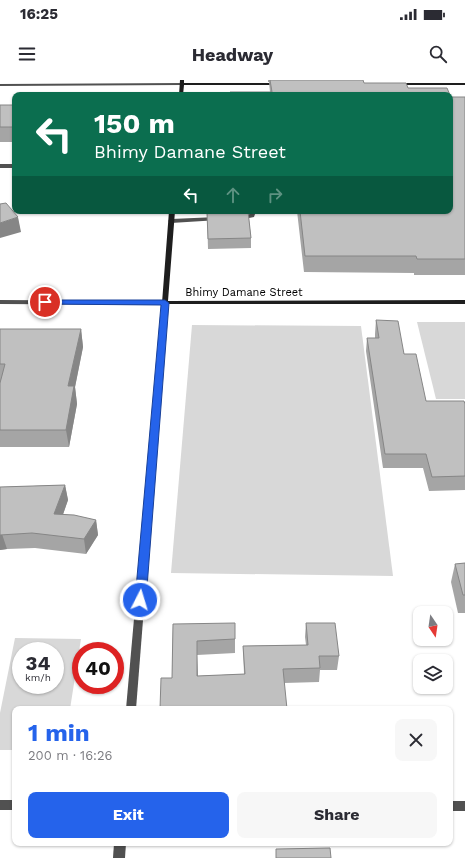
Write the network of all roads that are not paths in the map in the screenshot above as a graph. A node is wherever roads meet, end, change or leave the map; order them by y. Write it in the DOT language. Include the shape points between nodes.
graph roads {
  1 [pos="182,82"];
  2 [pos="284,84"];
  3 [pos="392,84"];
  4 [pos="465,84"];
  5 [pos="0,85"];
  6 [pos="181,92"];
  7 [pos="0,166"];
  8 [pos="12,166"];
  9 [pos="172,214"];
  10 [pos="252,214"];
  11 [pos="223,219"];
  12 [pos="230,219"];
  13 [pos="171,221"];
  14 [pos="0,302"];
  15 [pos="465,302"];
  16 [pos="165,303"];
  17 [pos="131,706"];
  18 [pos="0,805"];
  19 [pos="12,805"];
  20 [pos="453,806"];
  21 [pos="465,806"];
  22 [pos="120,846"];
  23 [pos="119,858"];
  1 -- 2 [label="main road"];
  1 -- 5 [label="street"];
  1 -- 6 [label="main road"];
  3 -- 4 [label="main road"];
  7 -- 8 [label="street"];
  9 -- 13 [label="main road"];
  10 -- 12 [label="street"];
  11 -- 13 [label="street"];
  13 -- 16 [label="main road"];
  14 -- 16 [label="street, Bhimy Damane Street"];
  15 -- 16 [label="main road, Bhimy Damane Street"];
  16 -- 17 [label="street"];
  18 -- 19 [label="street"];
  20 -- 21 [label="street"];
  22 -- 23 [label="street"];
}
